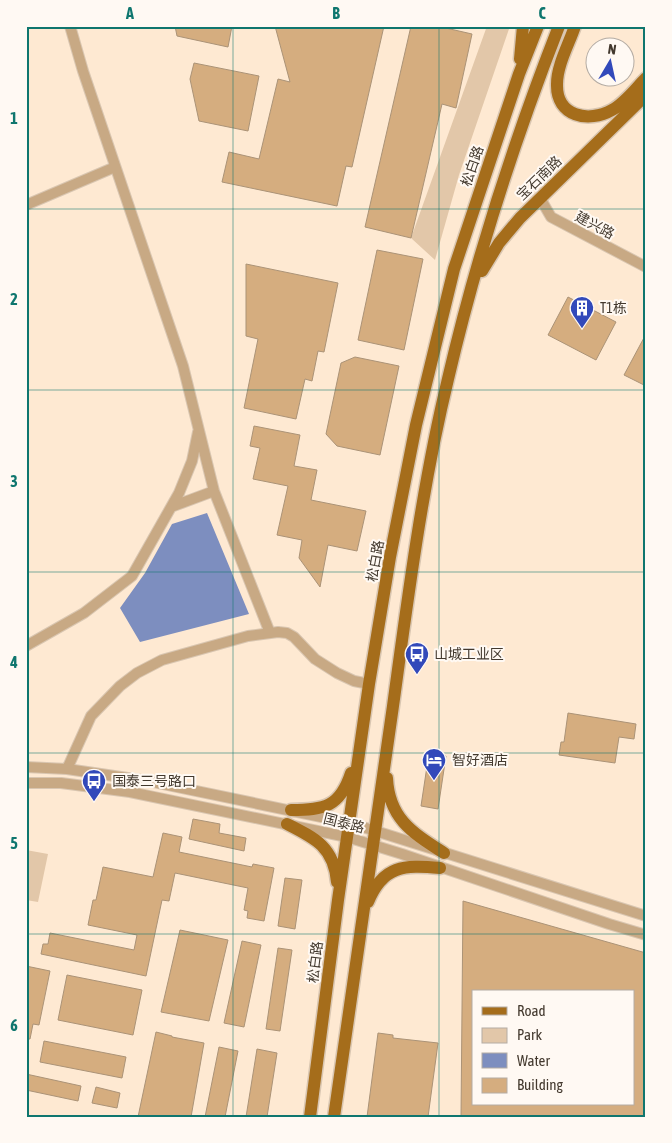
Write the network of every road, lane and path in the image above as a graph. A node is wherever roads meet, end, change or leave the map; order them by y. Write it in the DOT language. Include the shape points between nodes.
graph roads {
  1 [pos="70,26"];
  2 [pos="523,26"];
  3 [pos="538,26"];
  4 [pos="559,26"];
  5 [pos="576,26"];
  6 [pos="519,74"];
  7 [pos="646,78"];
  8 [pos="646,95"];
  9 [pos="115,167"];
  10 [pos="540,198"];
  11 [pos="26,205"];
  12 [pos="646,267"];
  13 [pos="469,295"];
  14 [pos="198,428"];
  15 [pos="214,491"];
  16 [pos="171,507"];
  17 [pos="270,633"];
  18 [pos="26,646"];
  19 [pos="369,684"];
  20 [pos="361,737"];
  21 [pos="386,751"];
  22 [pos="26,767"];
  23 [pos="67,769"];
  24 [pos="26,783"];
  25 [pos="291,810"];
  26 [pos="350,823"];
  27 [pos="287,824"];
  28 [pos="375,830"];
  29 [pos="348,837"];
  30 [pos="372,844"];
  31 [pos="444,853"];
  32 [pos="440,868"];
  33 [pos="338,900"];
  34 [pos="646,916"];
  35 [pos="361,918"];
  36 [pos="646,935"];
  37 [pos="310,1117"];
  38 [pos="334,1117"];
  1 -- 9 [label="street"];
  2 -- 6 [label="main road"];
  3 -- 6 [label="main road, 松白路"];
  4 -- 13 [label="main road" via="530,100"];
  5 -- 7 [label="main road" via="558,73 557,90 569,112 588,117 614,109"];
  6 -- 19 [label="main road, 松白路" via="454,269 436,337 390,558"];
  8 -- 10 [label="main road, 宝石南路"];
  9 -- 11 [label="street"];
  9 -- 14 [label="street" via="182,366"];
  10 -- 12 [label="street, 建兴路" via="552,217"];
  10 -- 13 [label="main road, 宝石南路" via="499,243"];
  13 -- 21 [label="main road" via="435,440"];
  14 -- 15 [label="street"];
  14 -- 16 [label="street" via="189,469"];
  15 -- 16 [label="street"];
  15 -- 17 [label="street"];
  16 -- 18 [label="street" via="132,576 84,614"];
  17 -- 19 [label="street" via="287,633 323,666 354,681"];
  17 -- 23 [label="street" via="162,660 138,673 120,686 91,716"];
  19 -- 20 [label="main road, 松白路"];
  20 -- 25 [label="main road" via="349,782 338,799 320,809"];
  20 -- 26 [label="main road, 松白路"];
  21 -- 28 [label="main road"];
  21 -- 31 [label="main road" via="390,800 397,814 410,831"];
  22 -- 23 [label="street, 国泰路"];
  23 -- 25 [label="street, 国泰路" via="148,781"];
  24 -- 27 [label="street, 国泰路" via="61,783 130,792"];
  25 -- 26 [label="street, 国泰路"];
  26 -- 28 [label="street, 国泰路"];
  26 -- 29 [label="main road, 松白路"];
  27 -- 29 [label="street, 国泰路"];
  27 -- 33 [label="main road" via="312,836 328,852 336,874"];
  28 -- 30 [label="main road"];
  28 -- 31 [label="street, 国泰路"];
  29 -- 30 [label="street, 国泰路"];
  29 -- 33 [label="main road, 松白路"];
  30 -- 32 [label="street, 国泰路"];
  30 -- 35 [label="main road"];
  31 -- 34 [label="street, 国泰路"];
  32 -- 35 [label="main road" via="404,866 393,870 377,884"];
  32 -- 36 [label="street, 国泰路"];
  33 -- 37 [label="main road, 松白路"];
  35 -- 38 [label="main road"];
}
